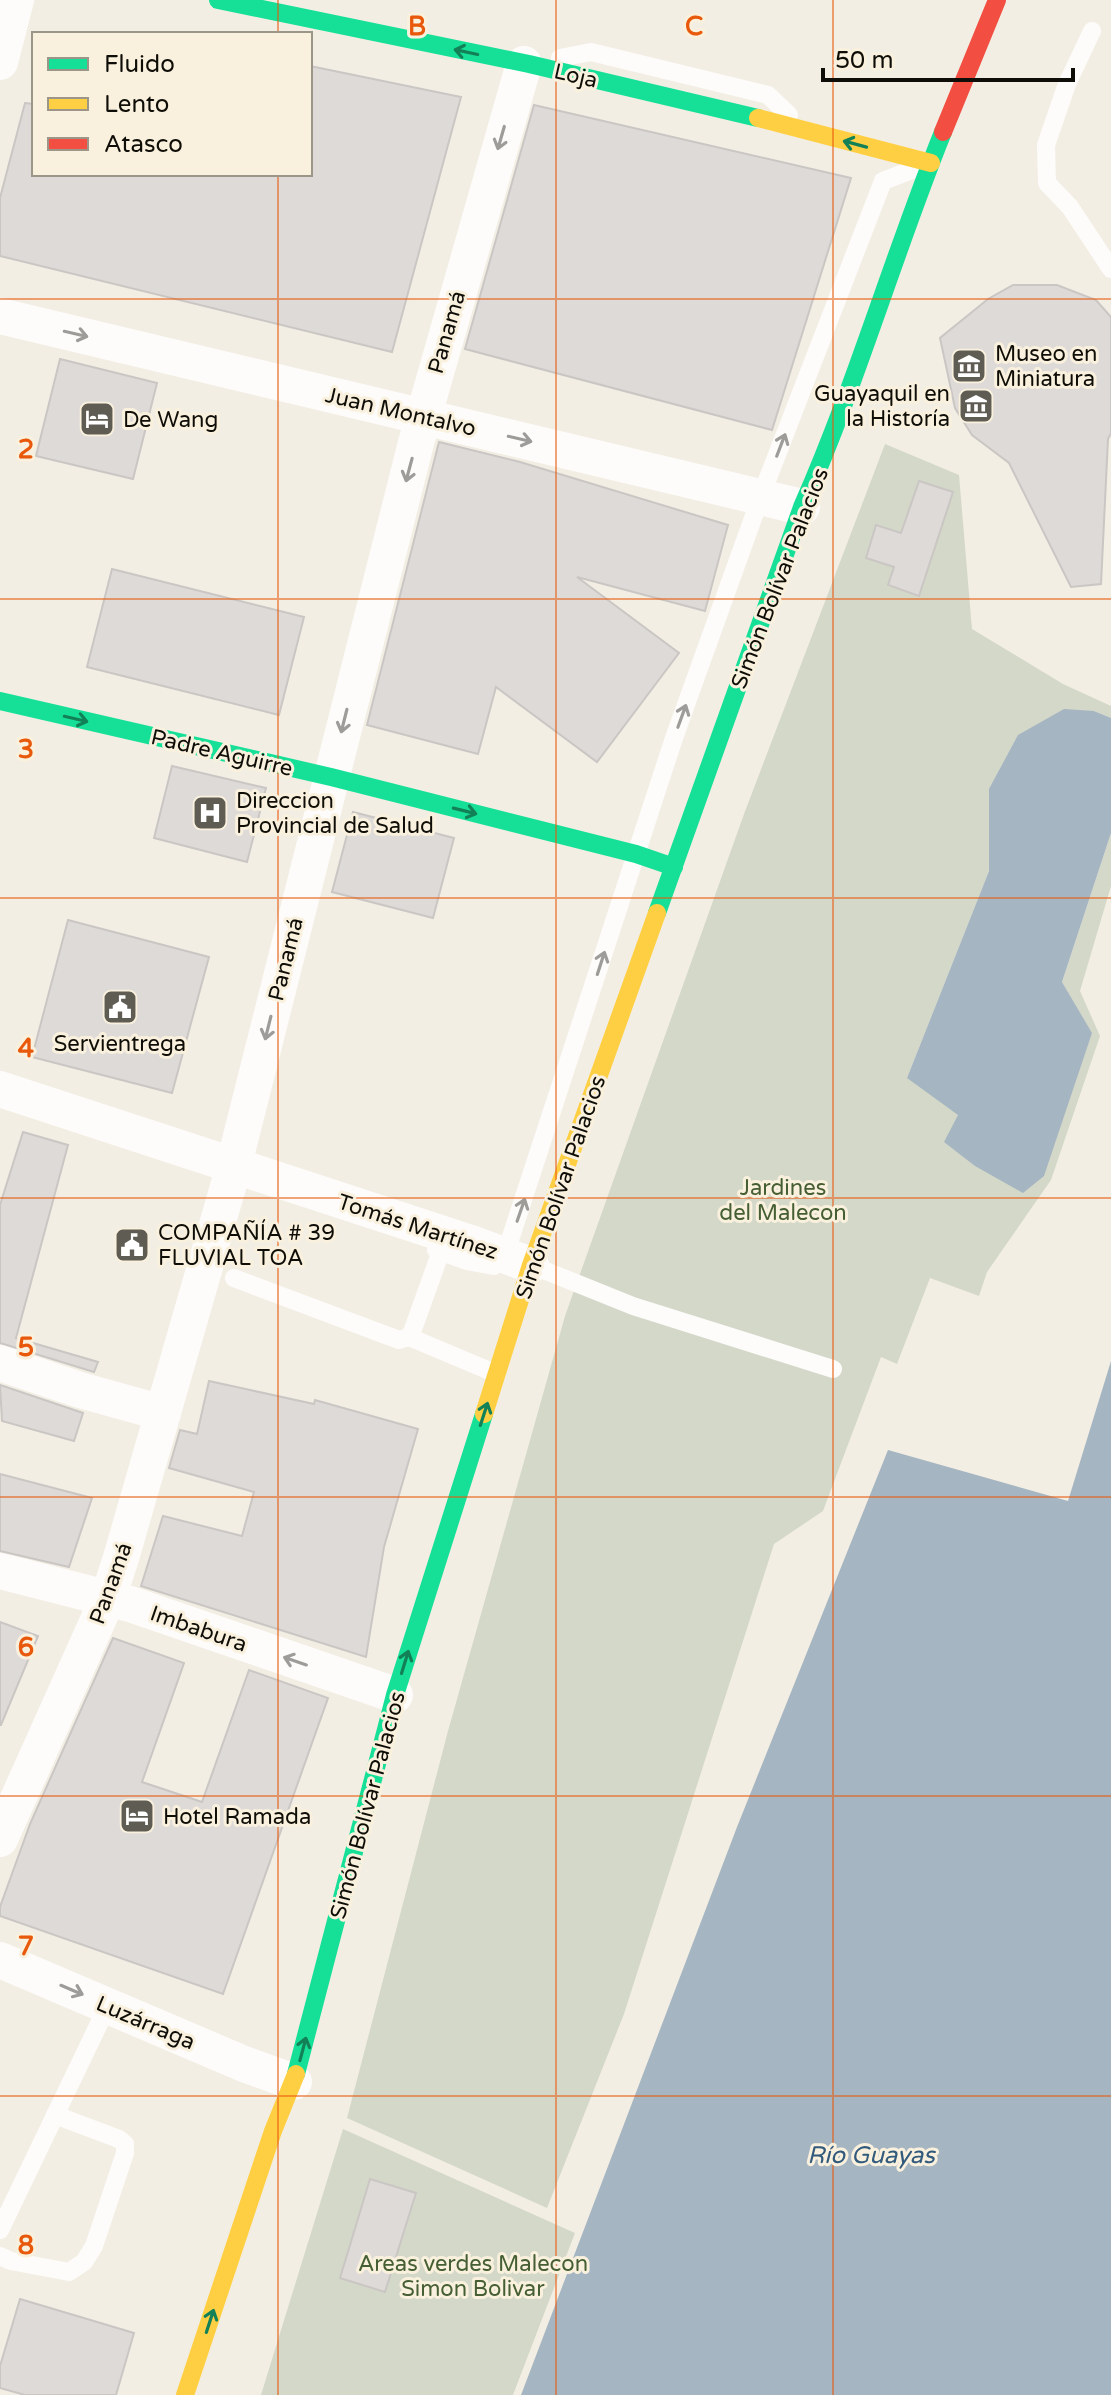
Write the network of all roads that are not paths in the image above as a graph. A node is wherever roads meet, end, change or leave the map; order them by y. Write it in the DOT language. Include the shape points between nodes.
graph roads {
  1 [pos="16,0"];
  2 [pos="218,0"];
  3 [pos="997,0"];
  4 [pos="1092,31"];
  5 [pos="0,62"];
  6 [pos="526,64"];
  7 [pos="807,130"];
  8 [pos="931,163"];
  9 [pos="1111,269"];
  10 [pos="0,316"];
  11 [pos="424,417"];
  12 [pos="761,496"];
  13 [pos="802,507"];
  14 [pos="0,701"];
  15 [pos="331,777"];
  16 [pos="636,854"];
  17 [pos="674,867"];
  18 [pos="0,1089"];
  19 [pos="0,1107"];
  20 [pos="232,1173"];
  21 [pos="441,1251"];
  22 [pos="518,1260"];
  23 [pos="234,1278"];
  24 [pos="409,1337"];
  25 [pos="0,1363"];
  26 [pos="833,1369"];
  27 [pos="497,1374"];
  28 [pos="163,1413"];
  29 [pos="0,1571"];
  30 [pos="108,1598"];
  31 [pos="395,1695"];
  32 [pos="0,1839"];
  33 [pos="0,1960"];
  34 [pos="108,2005"];
  35 [pos="294,2082"];
  36 [pos="55,2115"];
  37 [pos="0,2230"];
  38 [pos="0,2256"];
  39 [pos="185,2395"];
  1 -- 5 [label="street"];
  6 -- 2 [label="main road, Loja, one-way"];
  3 -- 8 [label="main road, Simón Bolívar Palacios"];
  4 -- 9 [label="lane" via="1046,145 1047,183 1070,207"];
  6 -- 7 [label="main road, Loja"];
  6 -- 7 [label="lane" via="591,52 768,95"];
  6 -- 11 [label="street, Panamá, one-way"];
  8 -- 7 [label="main road, Loja, one-way"];
  12 -- 8 [label="lane, one-way" via="883,181"];
  8 -- 13 [label="main road, Simón Bolívar Palacios"];
  10 -- 11 [label="street, Juan Montalvo, one-way"];
  11 -- 12 [label="street, Juan Montalvo, one-way"];
  11 -- 15 [label="street, Panamá, one-way"];
  12 -- 13 [label="street, Juan Montalvo"];
  16 -- 12 [label="lane, one-way"];
  13 -- 17 [label="main road, Simón Bolívar Palacios"];
  14 -- 15 [label="main road, Padre Aguirre, one-way"];
  15 -- 16 [label="main road, Padre Aguirre, one-way"];
  15 -- 20 [label="street, Panamá, one-way"];
  16 -- 17 [label="main road, Padre Aguirre"];
  22 -- 16 [label="lane, one-way"];
  17 -- 22 [label="main road, Simón Bolívar Palacios"];
  18 -- 20 [label="street, Tomás Martínez"];
  19 -- 20 [label="lane"];
  20 -- 21 [label="lane"];
  20 -- 22 [label="street, Tomás Martínez"];
  20 -- 28 [label="street, Panamá"];
  21 -- 22 [label="lane" via="494,1266"];
  21 -- 24 [label="lane"];
  22 -- 26 [label="lane, Tomás Martínez" via="633,1306"];
  22 -- 27 [label="main road, Simón Bolívar Palacios"];
  23 -- 24 [label="lane" via="399,1340"];
  24 -- 27 [label="lane"];
  25 -- 28 [label="street"];
  31 -- 27 [label="main road, Simón Bolívar Palacios, one-way"];
  28 -- 30 [label="street, Panamá"];
  29 -- 30 [label="street, Imbabura"];
  31 -- 30 [label="street, Imbabura, one-way"];
  30 -- 32 [label="street, Panamá"];
  35 -- 31 [label="main road, Simón Bolívar Palacios, one-way"];
  33 -- 34 [label="street, Luzárraga, one-way"];
  34 -- 35 [label="street, Luzárraga"];
  34 -- 36 [label="lane"];
  39 -- 35 [label="main road, Simón Bolívar Palacios, one-way"];
  36 -- 37 [label="lane"];
  36 -- 38 [label="lane" via="125,2144 94,2246 69,2272"];
}
